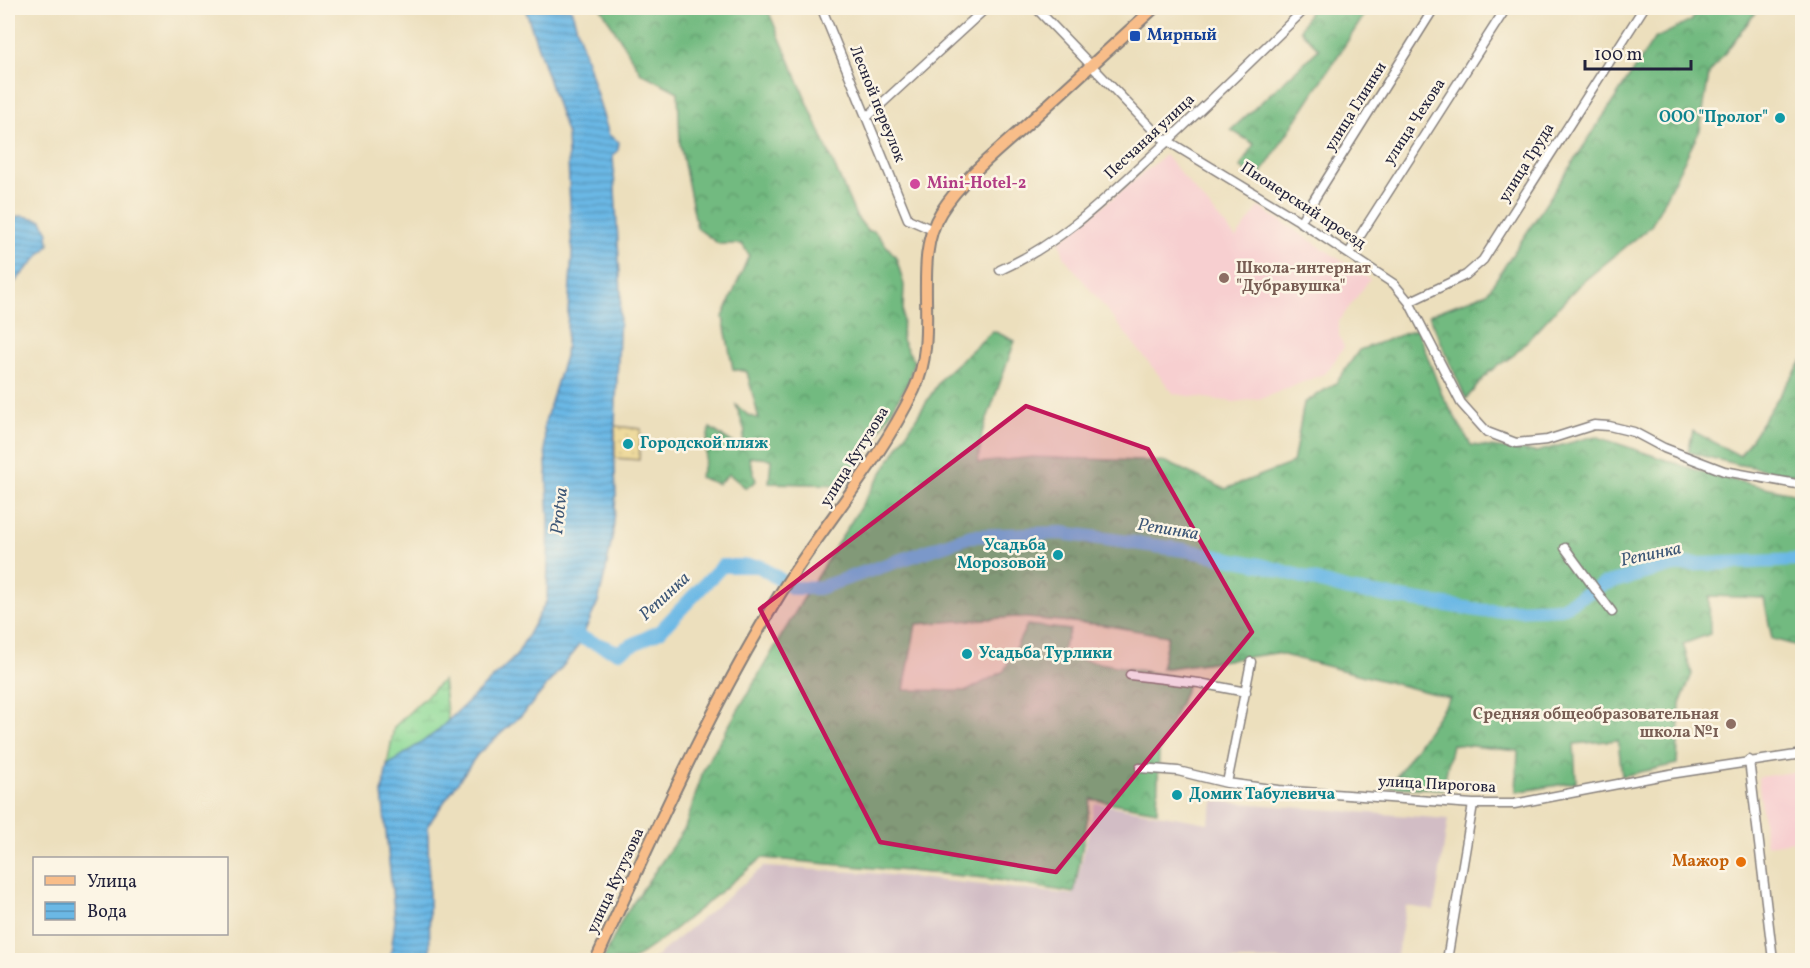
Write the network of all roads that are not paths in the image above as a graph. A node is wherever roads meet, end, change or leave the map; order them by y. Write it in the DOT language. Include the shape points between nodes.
graph roads {
  1 [pos="826,8"];
  2 [pos="986,8"];
  3 [pos="1036,8"];
  4 [pos="1154,8"];
  5 [pos="1306,8"];
  6 [pos="1434,8"];
  7 [pos="1506,8"];
  8 [pos="1643,9"];
  9 [pos="1091,66"];
  10 [pos="867,117"];
  11 [pos="1169,141"];
  12 [pos="1300,222"];
  13 [pos="933,230"];
  14 [pos="1349,253"];
  15 [pos="999,270"];
  16 [pos="1409,302"];
  17 [pos="1803,485"];
  18 [pos="1566,548"];
  19 [pos="1612,612"];
  20 [pos="1251,662"];
  21 [pos="1130,675"];
  22 [pos="1246,692"];
  23 [pos="1803,754"];
  24 [pos="1749,760"];
  25 [pos="1140,768"];
  26 [pos="1227,783"];
  27 [pos="1473,804"];
  28 [pos="596,960"];
  29 [pos="1448,960"];
  30 [pos="1773,960"];
  1 -- 10 [label="street, Лесной переулок" via="824,14"];
  2 -- 10 [label="street"];
  3 -- 9 [label="street, Пионерский проезд"];
  4 -- 9 [label="main road, улица Кутузова"];
  5 -- 11 [label="street, Песчаная улица"];
  6 -- 12 [label="street, улица Глинки"];
  7 -- 14 [label="street, улица Чехова"];
  8 -- 16 [label="street, улица Труда" via="1483,260 1466,275"];
  9 -- 11 [label="street, Пионерский проезд"];
  9 -- 13 [label="main road, улица Кутузова" via="976,170 949,200"];
  10 -- 13 [label="street, Лесной переулок" via="908,219"];
  11 -- 12 [label="street, Пионерский проезд"];
  11 -- 15 [label="street, Песчаная улица" via="1083,220 1028,258"];
  12 -- 14 [label="street, Пионерский проезд"];
  13 -- 28 [label="main road, улица Кутузова" via="927,259 924,359 915,389 866,473 779,595 712,713"];
  14 -- 16 [label="street, Пионерский проезд" via="1394,284"];
  16 -- 17 [label="street, Пионерский проезд" via="1461,403 1487,432 1516,443 1547,440 1594,425 1609,426 1634,432 1724,471"];
  18 -- 19 [label="street"];
  20 -- 22 [label="street"];
  21 -- 22 [label="street"];
  22 -- 26 [label="street"];
  23 -- 24 [label="street, улица Пирогова"];
  24 -- 27 [label="street, улица Пирогова" via="1514,804"];
  24 -- 30 [label="street"];
  25 -- 26 [label="street, улица Пирогова" via="1178,771"];
  26 -- 27 [label="street, улица Пирогова"];
  27 -- 29 [label="street"];
}
